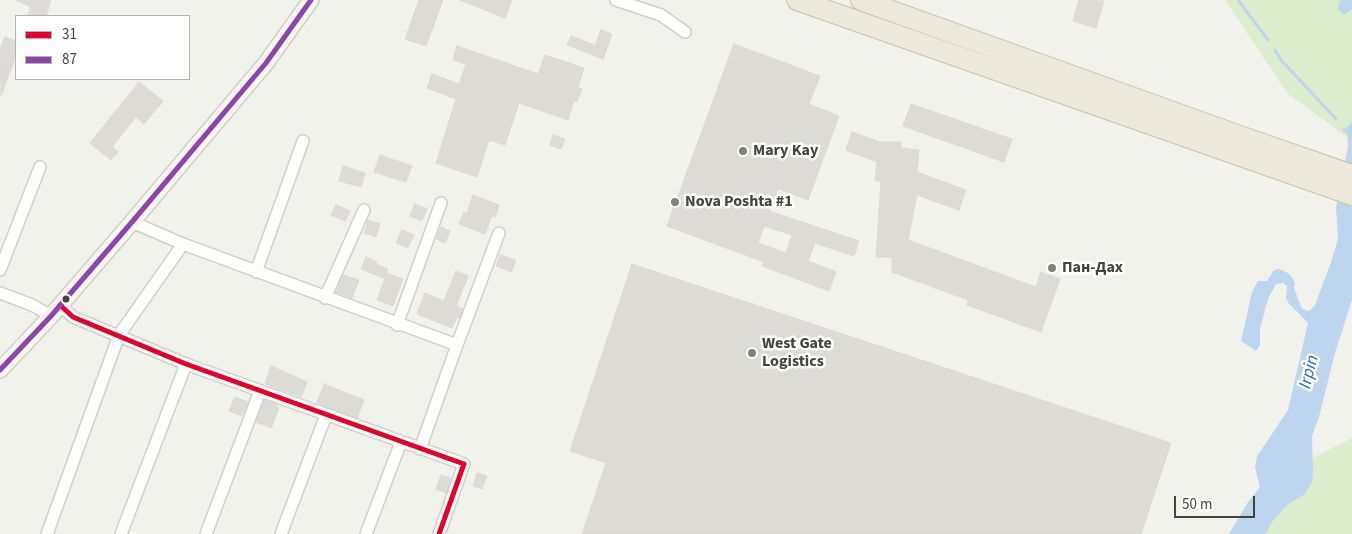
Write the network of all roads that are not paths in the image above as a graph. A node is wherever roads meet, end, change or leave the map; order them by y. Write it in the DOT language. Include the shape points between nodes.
graph roads {
  1 [pos="311,0"];
  2 [pos="616,0"];
  3 [pos="797,0"];
  4 [pos="861,0"];
  5 [pos="685,32"];
  6 [pos="303,141"];
  7 [pos="1297,166"];
  8 [pos="40,167"];
  9 [pos="1352,175"];
  10 [pos="1352,196"];
  11 [pos="440,203"];
  12 [pos="364,210"];
  13 [pos="132,222"];
  14 [pos="499,233"];
  15 [pos="183,244"];
  16 [pos="0,270"];
  17 [pos="256,272"];
  18 [pos="0,293"];
  19 [pos="325,298"];
  20 [pos="56,310"];
  21 [pos="397,324"];
  22 [pos="118,335"];
  23 [pos="457,345"];
  24 [pos="186,364"];
  25 [pos="0,370"];
  26 [pos="260,391"];
  27 [pos="326,415"];
  28 [pos="401,442"];
  29 [pos="420,449"];
  30 [pos="47,534"];
  31 [pos="121,534"];
  32 [pos="206,534"];
  33 [pos="281,534"];
  34 [pos="366,534"];
  35 [pos="439,534"];
  1 -- 13 [label="main road" via="266,63"];
  2 -- 5 [label="street" via="661,16"];
  3 -- 7 [label="highway"];
  4 -- 7 [label="highway"];
  6 -- 17 [label="street"];
  7 -- 9 [label="highway"];
  7 -- 10 [label="highway"];
  8 -- 16 [label="street"];
  11 -- 21 [label="street"];
  12 -- 19 [label="street"];
  13 -- 15 [label="street"];
  13 -- 20 [label="main road"];
  14 -- 23 [label="street"];
  15 -- 17 [label="street"];
  15 -- 22 [label="street"];
  17 -- 19 [label="street"];
  18 -- 20 [label="street"];
  19 -- 21 [label="street"];
  20 -- 22 [label="street"];
  20 -- 25 [label="main road"];
  21 -- 23 [label="street"];
  22 -- 24 [label="street"];
  22 -- 30 [label="street"];
  23 -- 29 [label="street"];
  24 -- 26 [label="street"];
  24 -- 31 [label="street"];
  26 -- 27 [label="street"];
  26 -- 32 [label="street"];
  27 -- 28 [label="street"];
  27 -- 33 [label="street"];
  28 -- 29 [label="street"];
  28 -- 34 [label="street"];
  29 -- 35 [label="street" via="464,464"];
}
